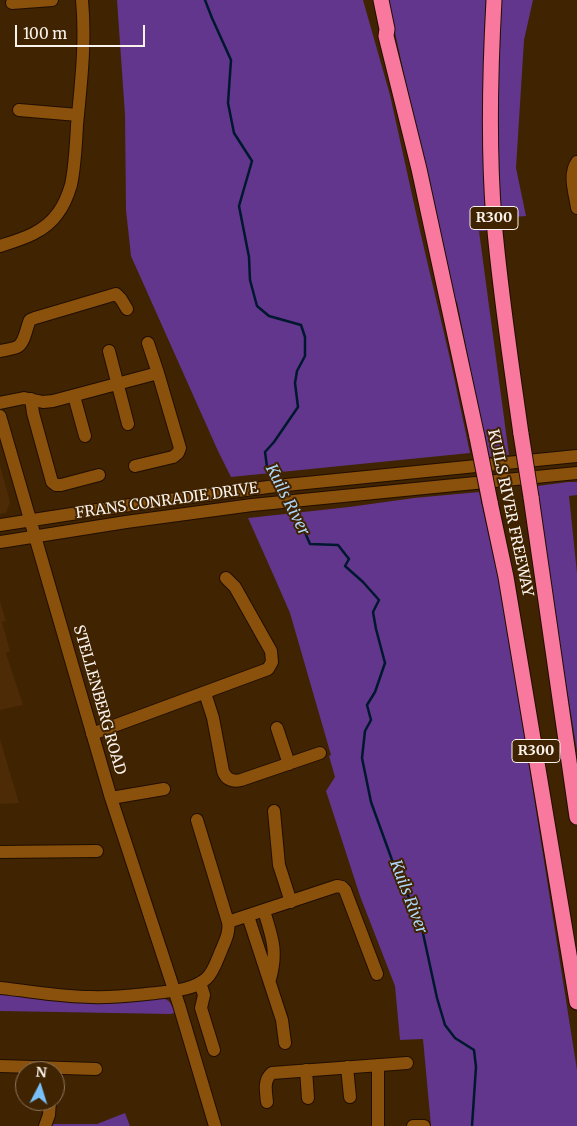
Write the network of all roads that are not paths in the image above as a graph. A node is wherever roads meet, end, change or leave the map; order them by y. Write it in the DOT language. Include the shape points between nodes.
graph roads {
  1 [pos="52,0"];
  2 [pos="82,0"];
  3 [pos="373,0"];
  4 [pos="381,0"];
  5 [pos="494,0"];
  6 [pos="12,3"];
  7 [pos="386,36"];
  8 [pos="19,110"];
  9 [pos="78,115"];
  10 [pos="577,162"];
  11 [pos="577,208"];
  12 [pos="0,246"];
  13 [pos="127,309"];
  14 [pos="148,343"];
  15 [pos="0,351"];
  16 [pos="109,351"];
  17 [pos="158,373"];
  18 [pos="117,384"];
  19 [pos="74,396"];
  20 [pos="31,399"];
  21 [pos="0,403"];
  22 [pos="0,416"];
  23 [pos="128,424"];
  24 [pos="85,436"];
  25 [pos="577,456"];
  26 [pos="136,466"];
  27 [pos="577,473"];
  28 [pos="99,476"];
  29 [pos="31,520"];
  30 [pos="0,525"];
  31 [pos="35,537"];
  32 [pos="0,542"];
  33 [pos="226,578"];
  34 [pos="205,693"];
  35 [pos="277,728"];
  36 [pos="92,734"];
  37 [pos="320,753"];
  38 [pos="289,764"];
  39 [pos="164,789"];
  40 [pos="111,798"];
  41 [pos="274,811"];
  42 [pos="577,817"];
  43 [pos="197,820"];
  44 [pos="97,851"];
  45 [pos="0,852"];
  46 [pos="291,902"];
  47 [pos="264,911"];
  48 [pos="248,916"];
  49 [pos="228,922"];
  50 [pos="377,974"];
  51 [pos="269,980"];
  52 [pos="200,983"];
  53 [pos="0,988"];
  54 [pos="174,991"];
  55 [pos="577,1002"];
  56 [pos="285,1043"];
  57 [pos="214,1050"];
  58 [pos="407,1063"];
  59 [pos="378,1064"];
  60 [pos="0,1066"];
  61 [pos="15,1067"];
  62 [pos="348,1067"];
  63 [pos="65,1069"];
  64 [pos="96,1069"];
  65 [pos="306,1070"];
  66 [pos="350,1097"];
  67 [pos="308,1098"];
  68 [pos="267,1102"];
  69 [pos="49,1111"];
  70 [pos="46,1126"];
  71 [pos="215,1126"];
  72 [pos="378,1126"];
  1 -- 6 [label="street"];
  2 -- 9 [label="street" via="84,42"];
  3 -- 7 [label="highway"];
  4 -- 7 [label="highway"];
  5 -- 42 [label="highway, KUILS RIVER FREEWAY / R300, bridge" via="490,95 494,218 521,434"];
  7 -- 55 [label="highway, KUILS RIVER FREEWAY / R300, bridge" via="419,169 508,587"];
  8 -- 9 [label="street"];
  9 -- 12 [label="street" via="70,190 63,205 54,218 37,232"];
  10 -- 11 [label="street" via="572,173"];
  13 -- 15 [label="street" via="116,294 35,318 28,323 20,345"];
  14 -- 17 [label="street"];
  16 -- 18 [label="street"];
  17 -- 18 [label="street"];
  17 -- 26 [label="street" via="180,444 179,450 173,457"];
  18 -- 19 [label="street"];
  18 -- 23 [label="street"];
  19 -- 20 [label="street" via="48,402"];
  19 -- 24 [label="street"];
  20 -- 21 [label="street" via="16,398"];
  20 -- 28 [label="street" via="52,482 61,485"];
  22 -- 29 [label="street, STELLENBERG ROAD"];
  25 -- 29 [label="street, FRANS CONRADIE DRIVE" via="295,484"];
  27 -- 31 [label="street, FRANS CONRADIE DRIVE" via="264,504"];
  29 -- 30 [label="street, FRANS CONRADIE DRIVE"];
  29 -- 31 [label="street, STELLENBERG ROAD"];
  31 -- 32 [label="street, FRANS CONRADIE DRIVE"];
  31 -- 36 [label="street, STELLENBERG ROAD"];
  33 -- 34 [label="street" via="235,587 271,651 272,662 266,671"];
  34 -- 36 [label="street"];
  34 -- 38 [label="street" via="213,718 222,772 227,778 241,780"];
  35 -- 38 [label="street"];
  36 -- 40 [label="street, STELLENBERG ROAD"];
  37 -- 38 [label="street"];
  39 -- 40 [label="street"];
  40 -- 54 [label="street, STELLENBERG ROAD"];
  41 -- 46 [label="street" via="279,865"];
  43 -- 49 [label="street"];
  44 -- 45 [label="street"];
  46 -- 47 [label="street"];
  46 -- 50 [label="street" via="337,886 345,889"];
  47 -- 48 [label="street"];
  47 -- 51 [label="street" via="274,944"];
  48 -- 49 [label="street"];
  48 -- 51 [label="street"];
  49 -- 52 [label="street" via="228,932 215,966"];
  51 -- 56 [label="street" via="282,1020"];
  52 -- 54 [label="street"];
  52 -- 57 [label="street" via="204,995 201,1010"];
  53 -- 54 [label="street" via="92,997"];
  54 -- 71 [label="street, STELLENBERG ROAD"];
  58 -- 59 [label="street"];
  59 -- 62 [label="street"];
  59 -- 72 [label="street"];
  60 -- 61 [label="street"];
  62 -- 65 [label="street"];
  62 -- 66 [label="street"];
  63 -- 64 [label="street"];
  65 -- 67 [label="street"];
  65 -- 68 [label="street" via="269,1075"];
  69 -- 70 [label="street"];
}
